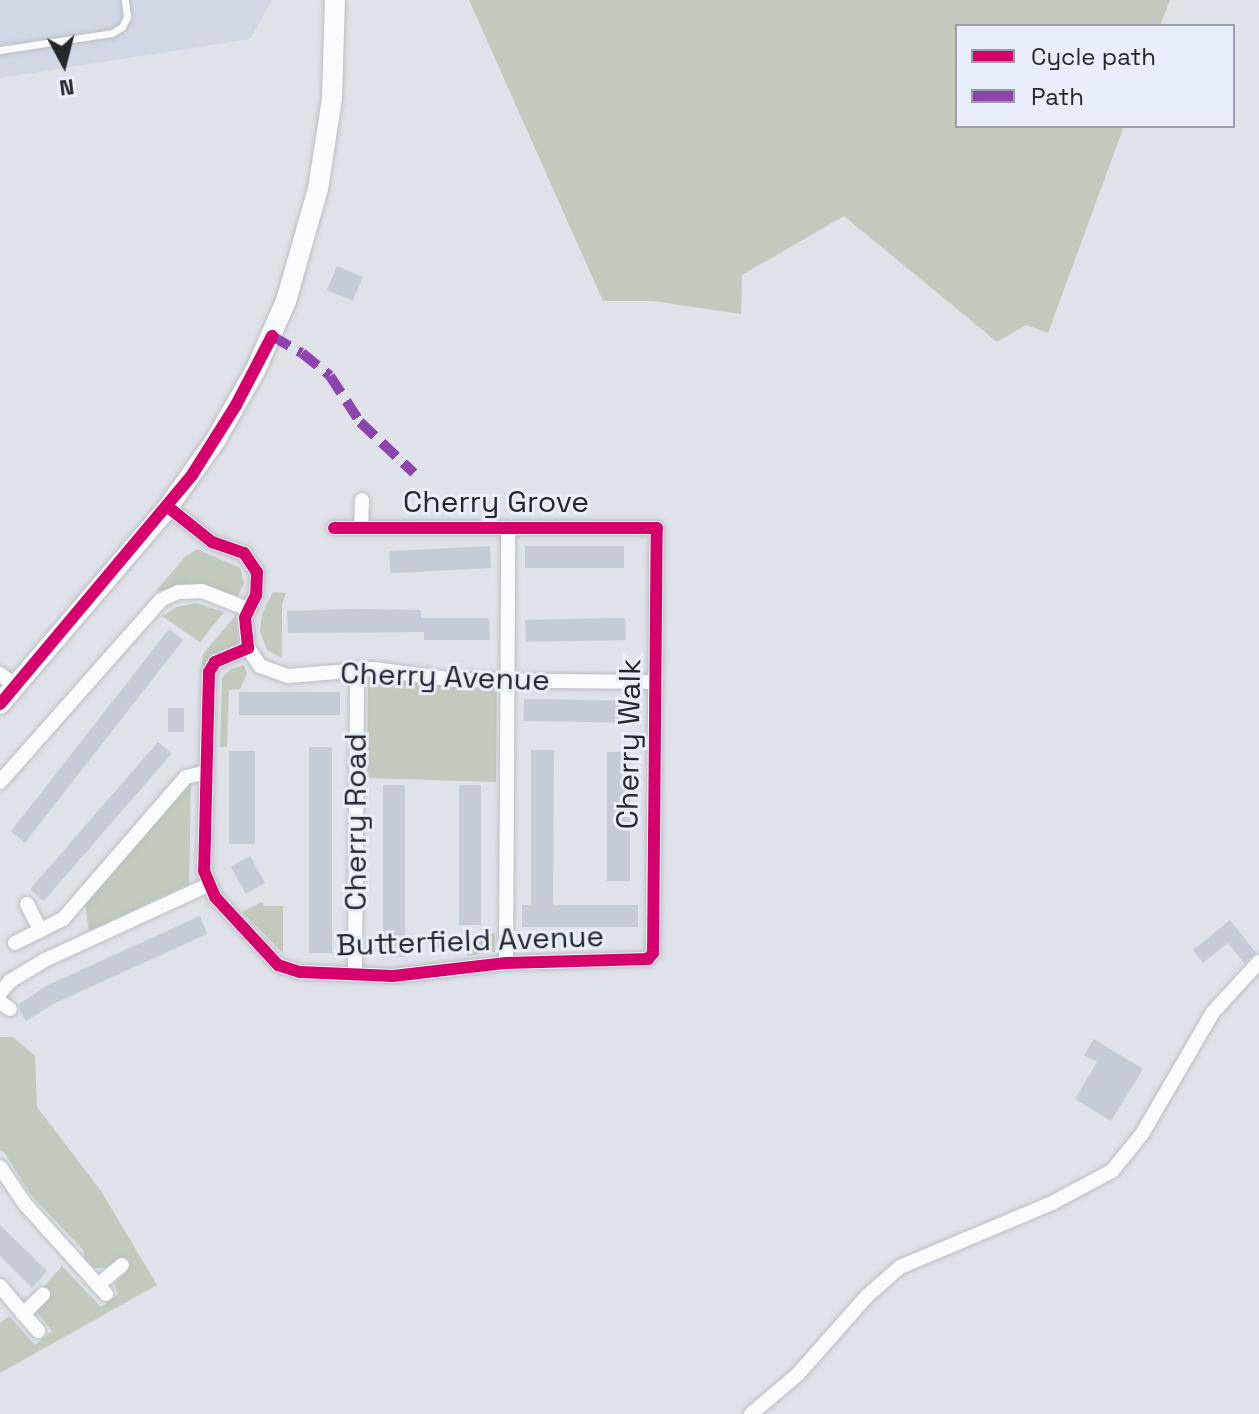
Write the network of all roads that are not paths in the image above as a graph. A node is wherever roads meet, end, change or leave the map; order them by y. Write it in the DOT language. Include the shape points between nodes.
graph roads {
  1 [pos="125,0"];
  2 [pos="335,0"];
  3 [pos="0,50"];
  4 [pos="362,500"];
  5 [pos="168,507"];
  6 [pos="334,528"];
  7 [pos="361,528"];
  8 [pos="657,528"];
  9 [pos="508,529"];
  10 [pos="248,609"];
  11 [pos="248,648"];
  12 [pos="357,669"];
  13 [pos="507,678"];
  14 [pos="8,680"];
  15 [pos="656,682"];
  16 [pos="0,704"];
  17 [pos="206,772"];
  18 [pos="0,782"];
  19 [pos="208,885"];
  20 [pos="27,904"];
  21 [pos="41,931"];
  22 [pos="15,943"];
  23 [pos="648,959"];
  24 [pos="1259,962"];
  25 [pos="506,963"];
  26 [pos="355,974"];
  27 [pos="0,993"];
  28 [pos="0,1167"];
  29 [pos="122,1265"];
  30 [pos="0,1286"];
  31 [pos="43,1295"];
  32 [pos="23,1314"];
  33 [pos="38,1331"];
  34 [pos="751,1414"];
  1 -- 3 [label="lane" via="127,17 112,33"];
  2 -- 5 [label="street" via="327,137 298,265 255,371 215,441"];
  4 -- 7 [label="street, Cherry Grove"];
  5 -- 10 [label="street" via="212,542 250,559 258,580"];
  5 -- 14 [label="street"];
  6 -- 7 [label="street, Cherry Grove"];
  7 -- 9 [label="street, Cherry Grove"];
  8 -- 9 [label="street, Cherry Grove"];
  8 -- 15 [label="street, Cherry Walk"];
  9 -- 13 [label="street"];
  10 -- 11 [label="street"];
  10 -- 18 [label="street" via="202,591 178,592 161,600"];
  11 -- 12 [label="street, Cherry Avenue" via="260,666 275,674"];
  11 -- 17 [label="street" via="215,662 209,672"];
  12 -- 13 [label="street, Cherry Avenue" via="455,680"];
  12 -- 26 [label="street, Cherry Road"];
  13 -- 15 [label="street, Cherry Avenue"];
  13 -- 25 [label="street"];
  14 -- 16 [label="street"];
  15 -- 23 [label="street, Cherry Walk" via="653,953"];
  17 -- 19 [label="street"];
  17 -- 21 [label="street" via="186,777 63,919"];
  19 -- 26 [label="street, Butterfield Avenue" via="278,965 300,972"];
  19 -- 27 [label="street" via="45,960"];
  20 -- 21 [label="street"];
  21 -- 22 [label="street"];
  23 -- 25 [label="street, Butterfield Avenue"];
  24 -- 34 [label="street" via="1213,1012 1142,1134 1112,1171 1052,1203 900,1267 798,1374"];
  25 -- 26 [label="street, Butterfield Avenue" via="393,976"];
  28 -- 29 [label="street" via="25,1204 102,1289"];
  30 -- 32 [label="street"];
  31 -- 32 [label="street"];
  32 -- 33 [label="street"];
}
